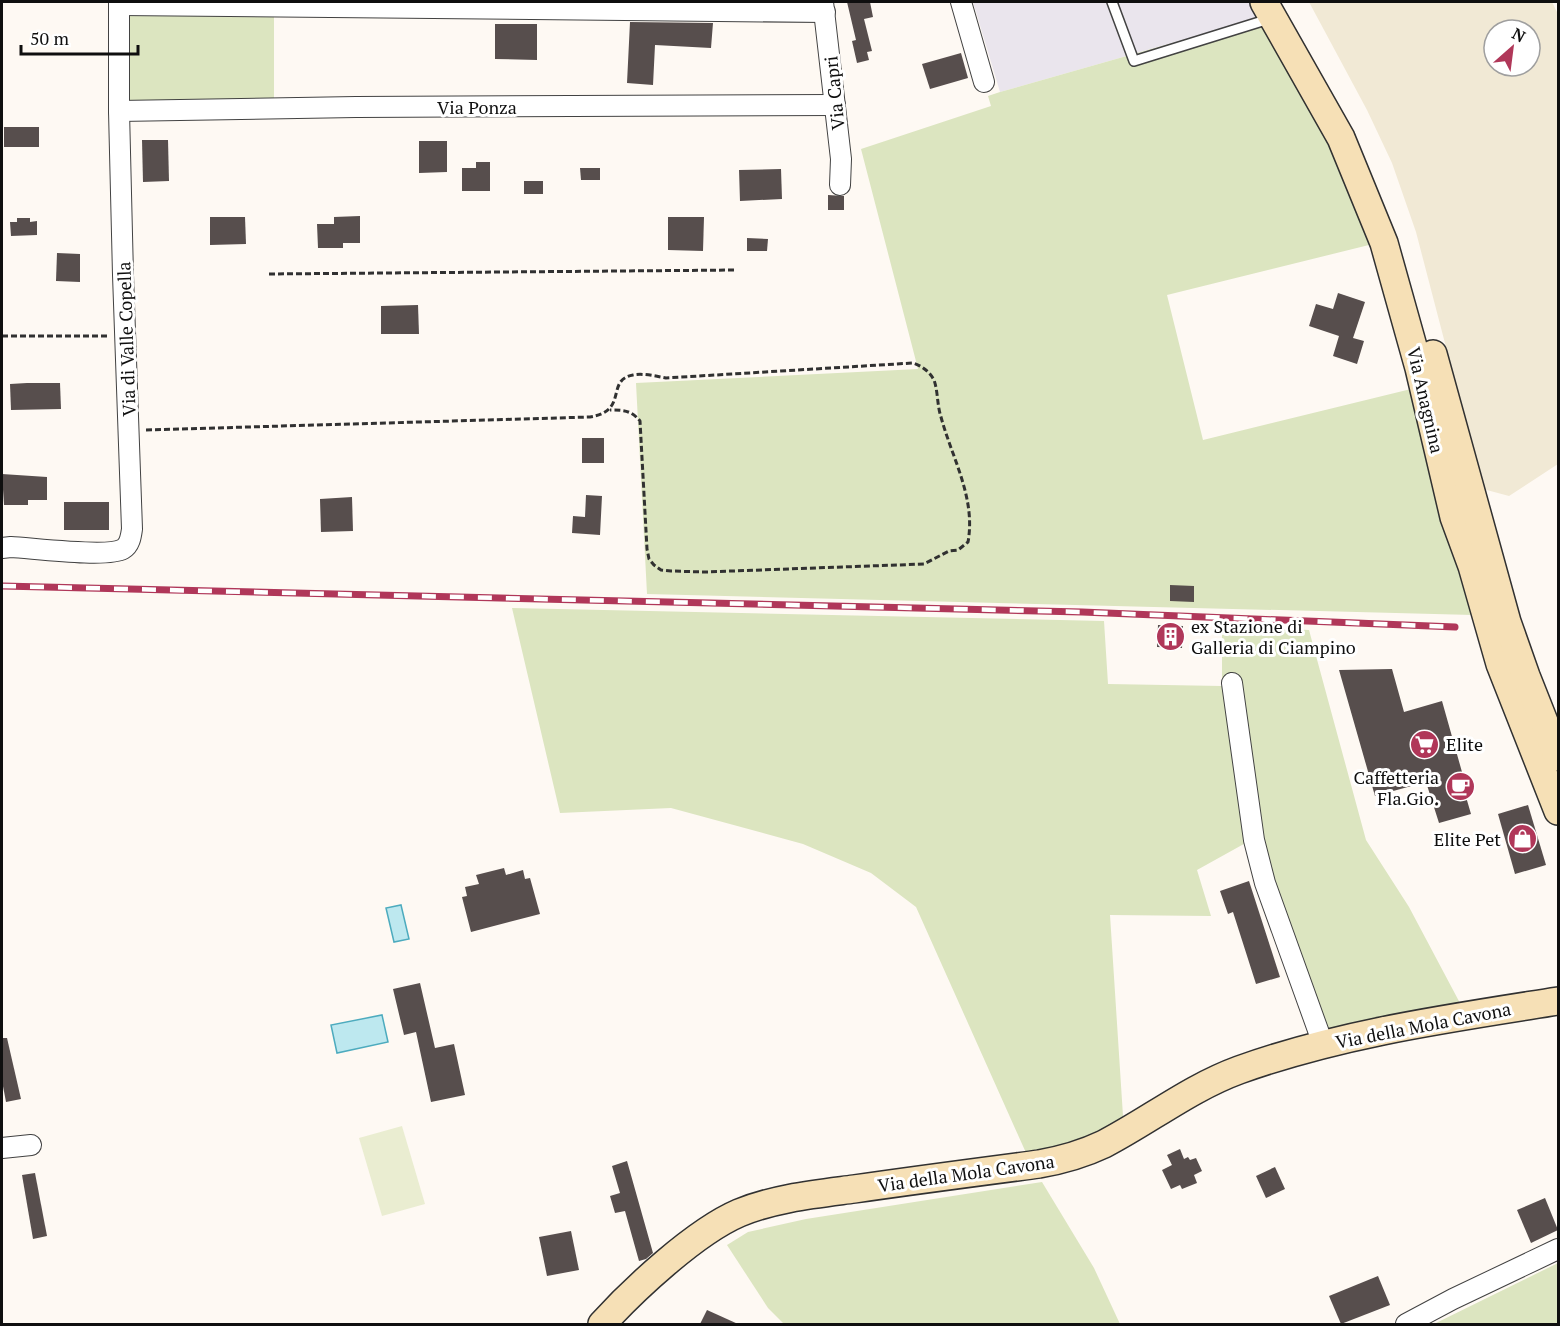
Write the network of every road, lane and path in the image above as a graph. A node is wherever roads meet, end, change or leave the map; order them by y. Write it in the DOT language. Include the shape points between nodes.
graph roads {
  1 [pos="960,2"];
  2 [pos="1112,2"];
  3 [pos="119,3"];
  4 [pos="824,7"];
  5 [pos="1274,7"];
  6 [pos="984,82"];
  7 [pos="835,105"];
  8 [pos="119,111"];
  9 [pos="840,185"];
  10 [pos="736,270"];
  11 [pos="269,274"];
  12 [pos="2,336"];
  13 [pos="126,336"];
  14 [pos="609,410"];
  15 [pos="129,430"];
  16 [pos="2,548"];
  17 [pos="1232,683"];
  18 [pos="1547,746"];
  19 [pos="1558,811"];
  20 [pos="1558,1001"];
  21 [pos="1323,1044"];
  22 [pos="31,1145"];
  23 [pos="2,1148"];
  24 [pos="1558,1250"];
  25 [pos="602,1324"];
  26 [pos="1407,1324"];
  1 -- 6 [label="street"];
  2 -- 5 [label="lane" via="1134,61"];
  3 -- 4 [label="street"];
  3 -- 8 [label="street, Via di Valle Copella"];
  4 -- 7 [label="street, Via Capri"];
  5 -- 18 [label="main road, Via Anagnina" via="1341,138 1384,243 1454,517 1500,664"];
  7 -- 8 [label="street, Via Ponza"];
  7 -- 9 [label="street, Via Capri"];
  8 -- 13 [label="street, Via di Valle Copella"];
  10 -- 11 [label="path"];
  12 -- 13 [label="path"];
  13 -- 15 [label="street, Via di Valle Copella"];
  14 -- 14 [label="path" via="618,384 631,375 666,378 906,363 922,366 934,381 941,418 969,507 968,542 924,564 662,570 654,566 647,549 640,421 631,412"];
  14 -- 15 [label="path" via="590,417"];
  15 -- 16 [label="street, Via di Valle Copella" via="132,529 130,541 123,549 107,553"];
  17 -- 21 [label="street" via="1254,840 1265,883"];
  18 -- 19 [label="main road, Via Anagnina"];
  20 -- 21 [label="main road, Via della Mola Cavona"];
  21 -- 25 [label="main road, Via della Mola Cavona" via="1207,1084 1104,1144 1062,1160 793,1198 738,1214 679,1253"];
  22 -- 23 [label="street"];
  24 -- 26 [label="street"];
}
